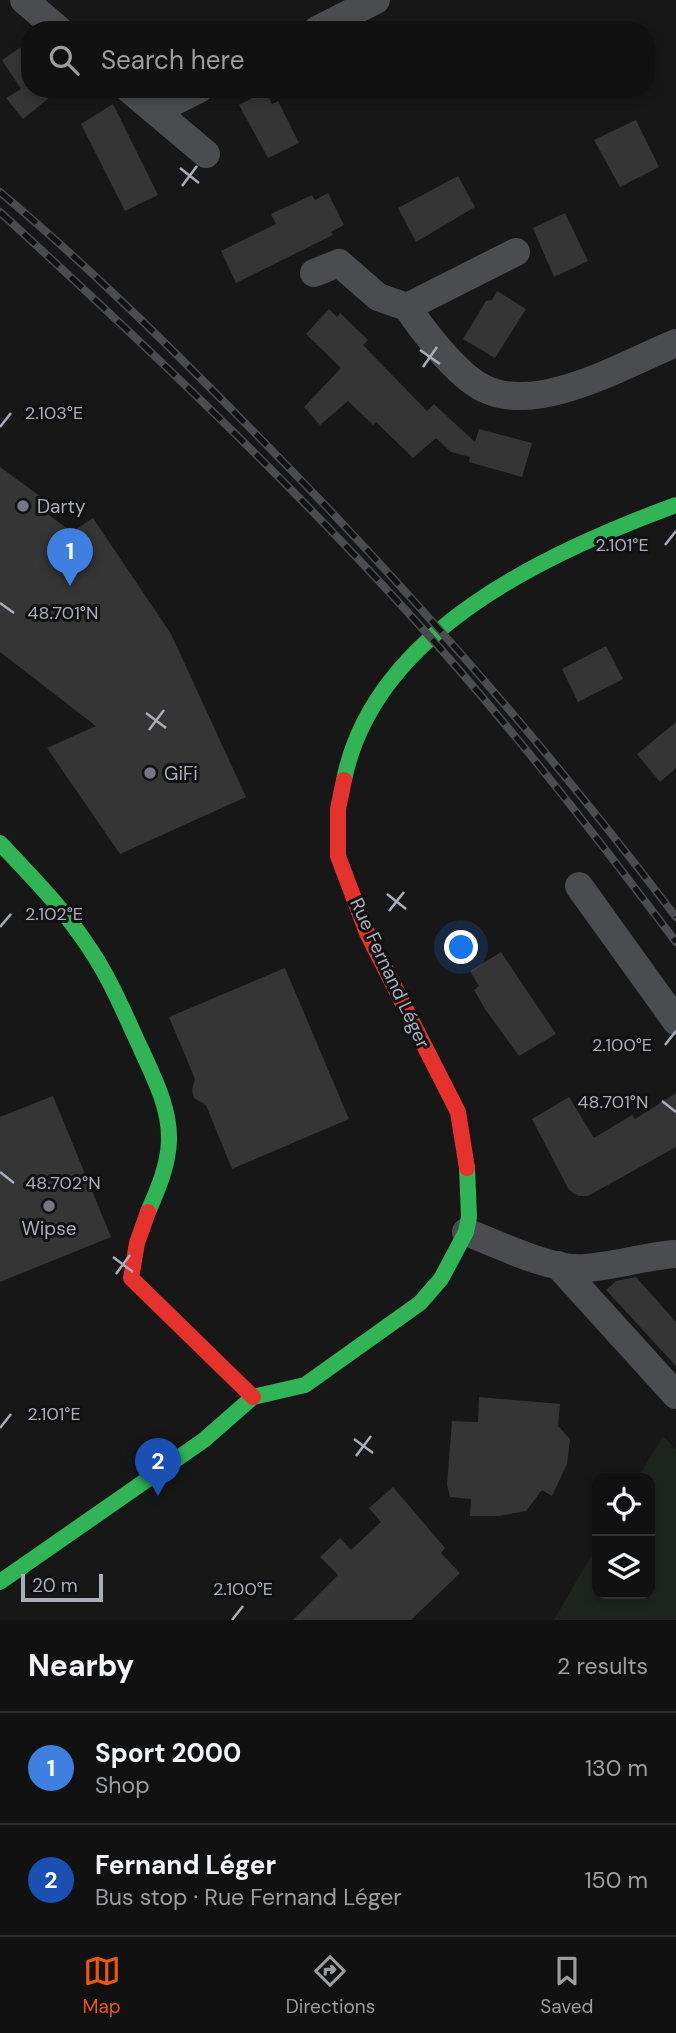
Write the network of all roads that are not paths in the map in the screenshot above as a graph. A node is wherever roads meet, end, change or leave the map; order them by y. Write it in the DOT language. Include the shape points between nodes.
graph roads {
  1 [pos="24,0"];
  2 [pos="376,0"];
  3 [pos="48,21"];
  4 [pos="335,21"];
  5 [pos="140,98"];
  6 [pos="181,98"];
  7 [pos="155,111"];
  8 [pos="206,154"];
  9 [pos="516,252"];
  10 [pos="314,273"];
  11 [pos="407,307"];
  12 [pos="676,343"];
  13 [pos="676,505"];
  14 [pos="0,843"];
  15 [pos="579,886"];
  16 [pos="676,1021"];
  17 [pos="466,1232"];
  18 [pos="676,1254"];
  19 [pos="558,1265"];
  20 [pos="676,1395"];
  21 [pos="253,1397"];
  22 [pos="0,1582"];
  1 -- 3 [label="street"];
  2 -- 4 [label="street"];
  5 -- 7 [label="street"];
  6 -- 7 [label="street"];
  7 -- 8 [label="street"];
  9 -- 11 [label="street"];
  10 -- 11 [label="street" via="339,263 378,298"];
  11 -- 12 [label="street" via="430,341 483,388 520,398 561,390"];
  13 -- 17 [label="street, Rue Fernand Léger" via="533,565 481,600 415,652 379,697 348,759 338,809 338,856 366,933 458,1112 469,1178"];
  14 -- 21 [label="street" via="52,897 82,937 114,991 161,1093 169,1141 157,1196 131,1258 131,1279"];
  15 -- 16 [label="street"];
  17 -- 19 [label="street"];
  17 -- 21 [label="street, Rue Fernand Léger" via="442,1279 420,1303 305,1385"];
  18 -- 19 [label="street" via="583,1269"];
  19 -- 20 [label="street"];
  21 -- 22 [label="street, Rue Fernand Léger" via="204,1440"];
}
